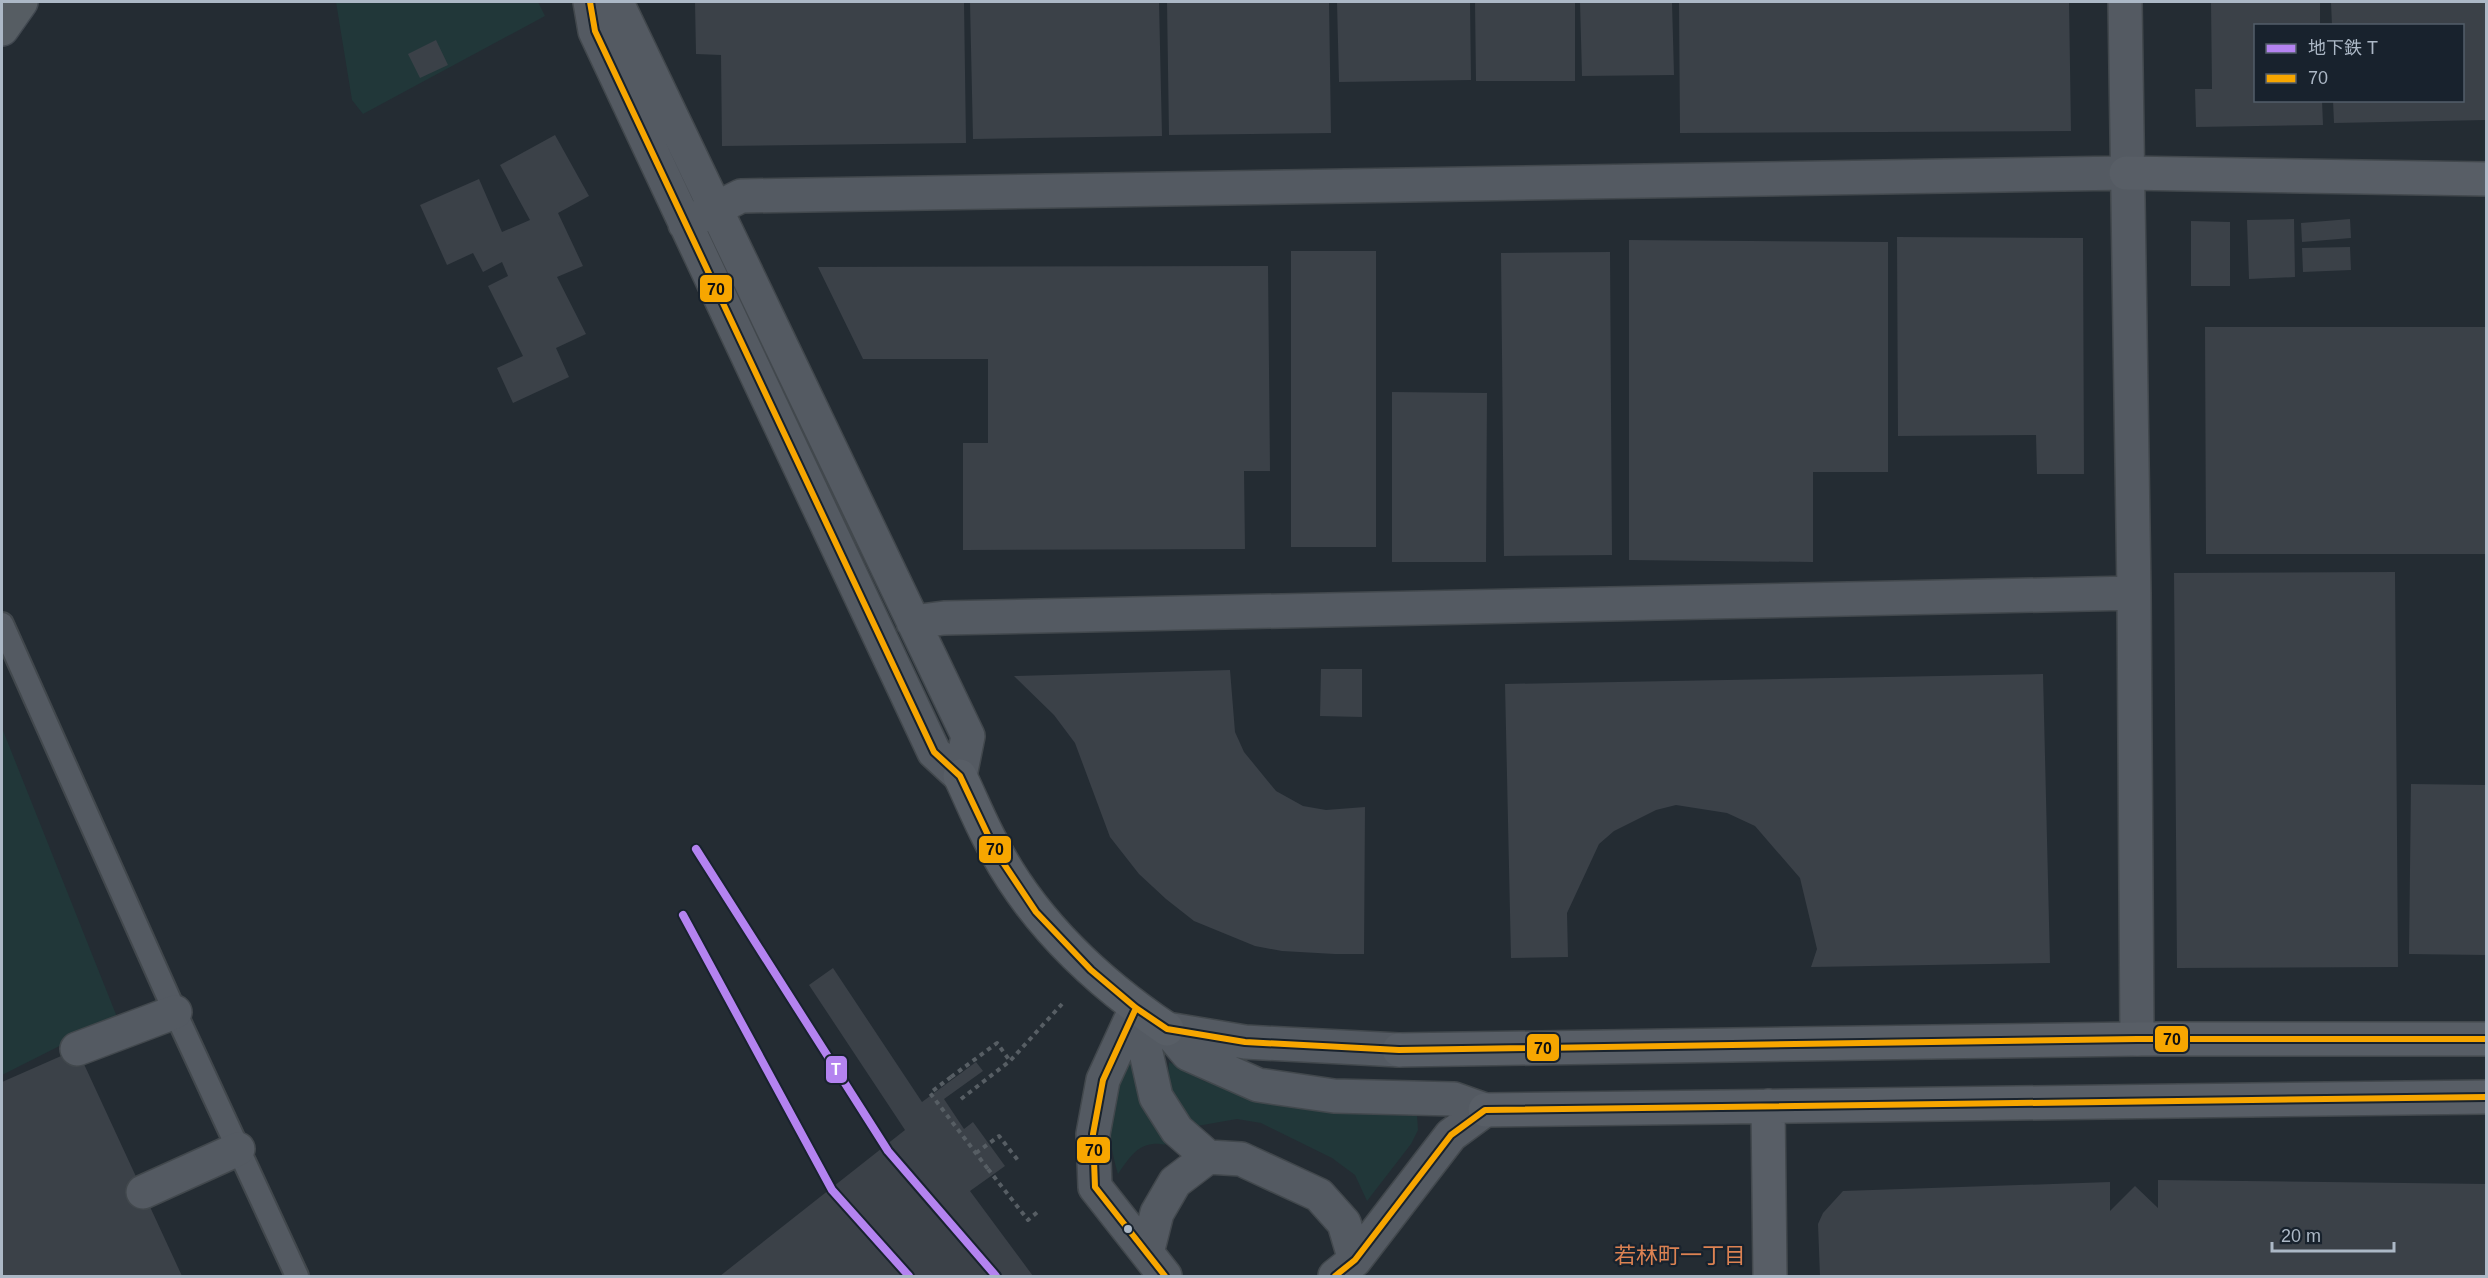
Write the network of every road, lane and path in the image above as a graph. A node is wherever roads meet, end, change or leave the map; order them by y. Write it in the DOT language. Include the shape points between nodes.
graph roads {
  1 [pos="21,2"];
  2 [pos="590,2"];
  3 [pos="607,2"];
  4 [pos="2125,2"];
  5 [pos="2,29"];
  6 [pos="2126,173"];
  7 [pos="2487,179"];
  8 [pos="715,209"];
  9 [pos="686,224"];
  10 [pos="2134,593"];
  11 [pos="913,622"];
  12 [pos="2,624"];
  13 [pos="960,776"];
  14 [pos="1062,1004"];
  15 [pos="1136,1008"];
  16 [pos="175,1012"];
  17 [pos="1167,1029"];
  18 [pos="2137,1039"];
  19 [pos="2487,1039"];
  20 [pos="77,1049"];
  21 [pos="1010,1061"];
  22 [pos="2487,1097"];
  23 [pos="961,1099"];
  24 [pos="1768,1106"];
  25 [pos="1485,1110"];
  26 [pos="238,1149"];
  27 [pos="976,1153"];
  28 [pos="1208,1157"];
  29 [pos="1020,1163"];
  30 [pos="143,1192"];
  31 [pos="1040,1210"];
  32 [pos="1156,1265"];
  33 [pos="1345,1268"];
  34 [pos="297,1276"];
  35 [pos="1770,1276"];
  1 -- 5 [label="main road"];
  2 -- 9 [label="street" via="595,31"];
  3 -- 8 [label="street" via="621,10"];
  4 -- 6 [label="street"];
  6 -- 7 [label="street"];
  6 -- 8 [label="street" via="741,196"];
  6 -- 10 [label="street"];
  8 -- 9 [label="street"];
  8 -- 11 [label="street"];
  9 -- 13 [label="street" via="934,752"];
  10 -- 11 [label="street"];
  10 -- 18 [label="street"];
  11 -- 13 [label="street" via="968,736"];
  12 -- 16 [label="lane"];
  13 -- 15 [label="street" via="996,852 1036,912 1091,970"];
  14 -- 21 [label="path"];
  15 -- 17 [label="street"];
  15 -- 28 [label="street" via="1156,1097 1177,1130"];
  15 -- 32 [label="street" via="1103,1080 1093,1134 1095,1187"];
  16 -- 20 [label="street"];
  16 -- 26 [label="lane"];
  17 -- 18 [label="street" via="1245,1042 1399,1050"];
  17 -- 25 [label="street" via="1188,1054 1258,1086 1334,1096 1454,1099"];
  18 -- 19 [label="street"];
  21 -- 23 [label="path"];
  21 -- 27 [label="path, bridge" via="997,1043 930,1093"];
  22 -- 24 [label="street"];
  24 -- 25 [label="street"];
  24 -- 35 [label="street"];
  25 -- 33 [label="street" via="1451,1135"];
  26 -- 30 [label="street"];
  26 -- 34 [label="lane"];
  27 -- 29 [label="path" via="999,1136"];
  27 -- 31 [label="path, bridge" via="1028,1221"];
  28 -- 32 [label="street" via="1175,1182 1157,1213"];
  28 -- 33 [label="street" via="1241,1159 1319,1195 1344,1224"];
}
